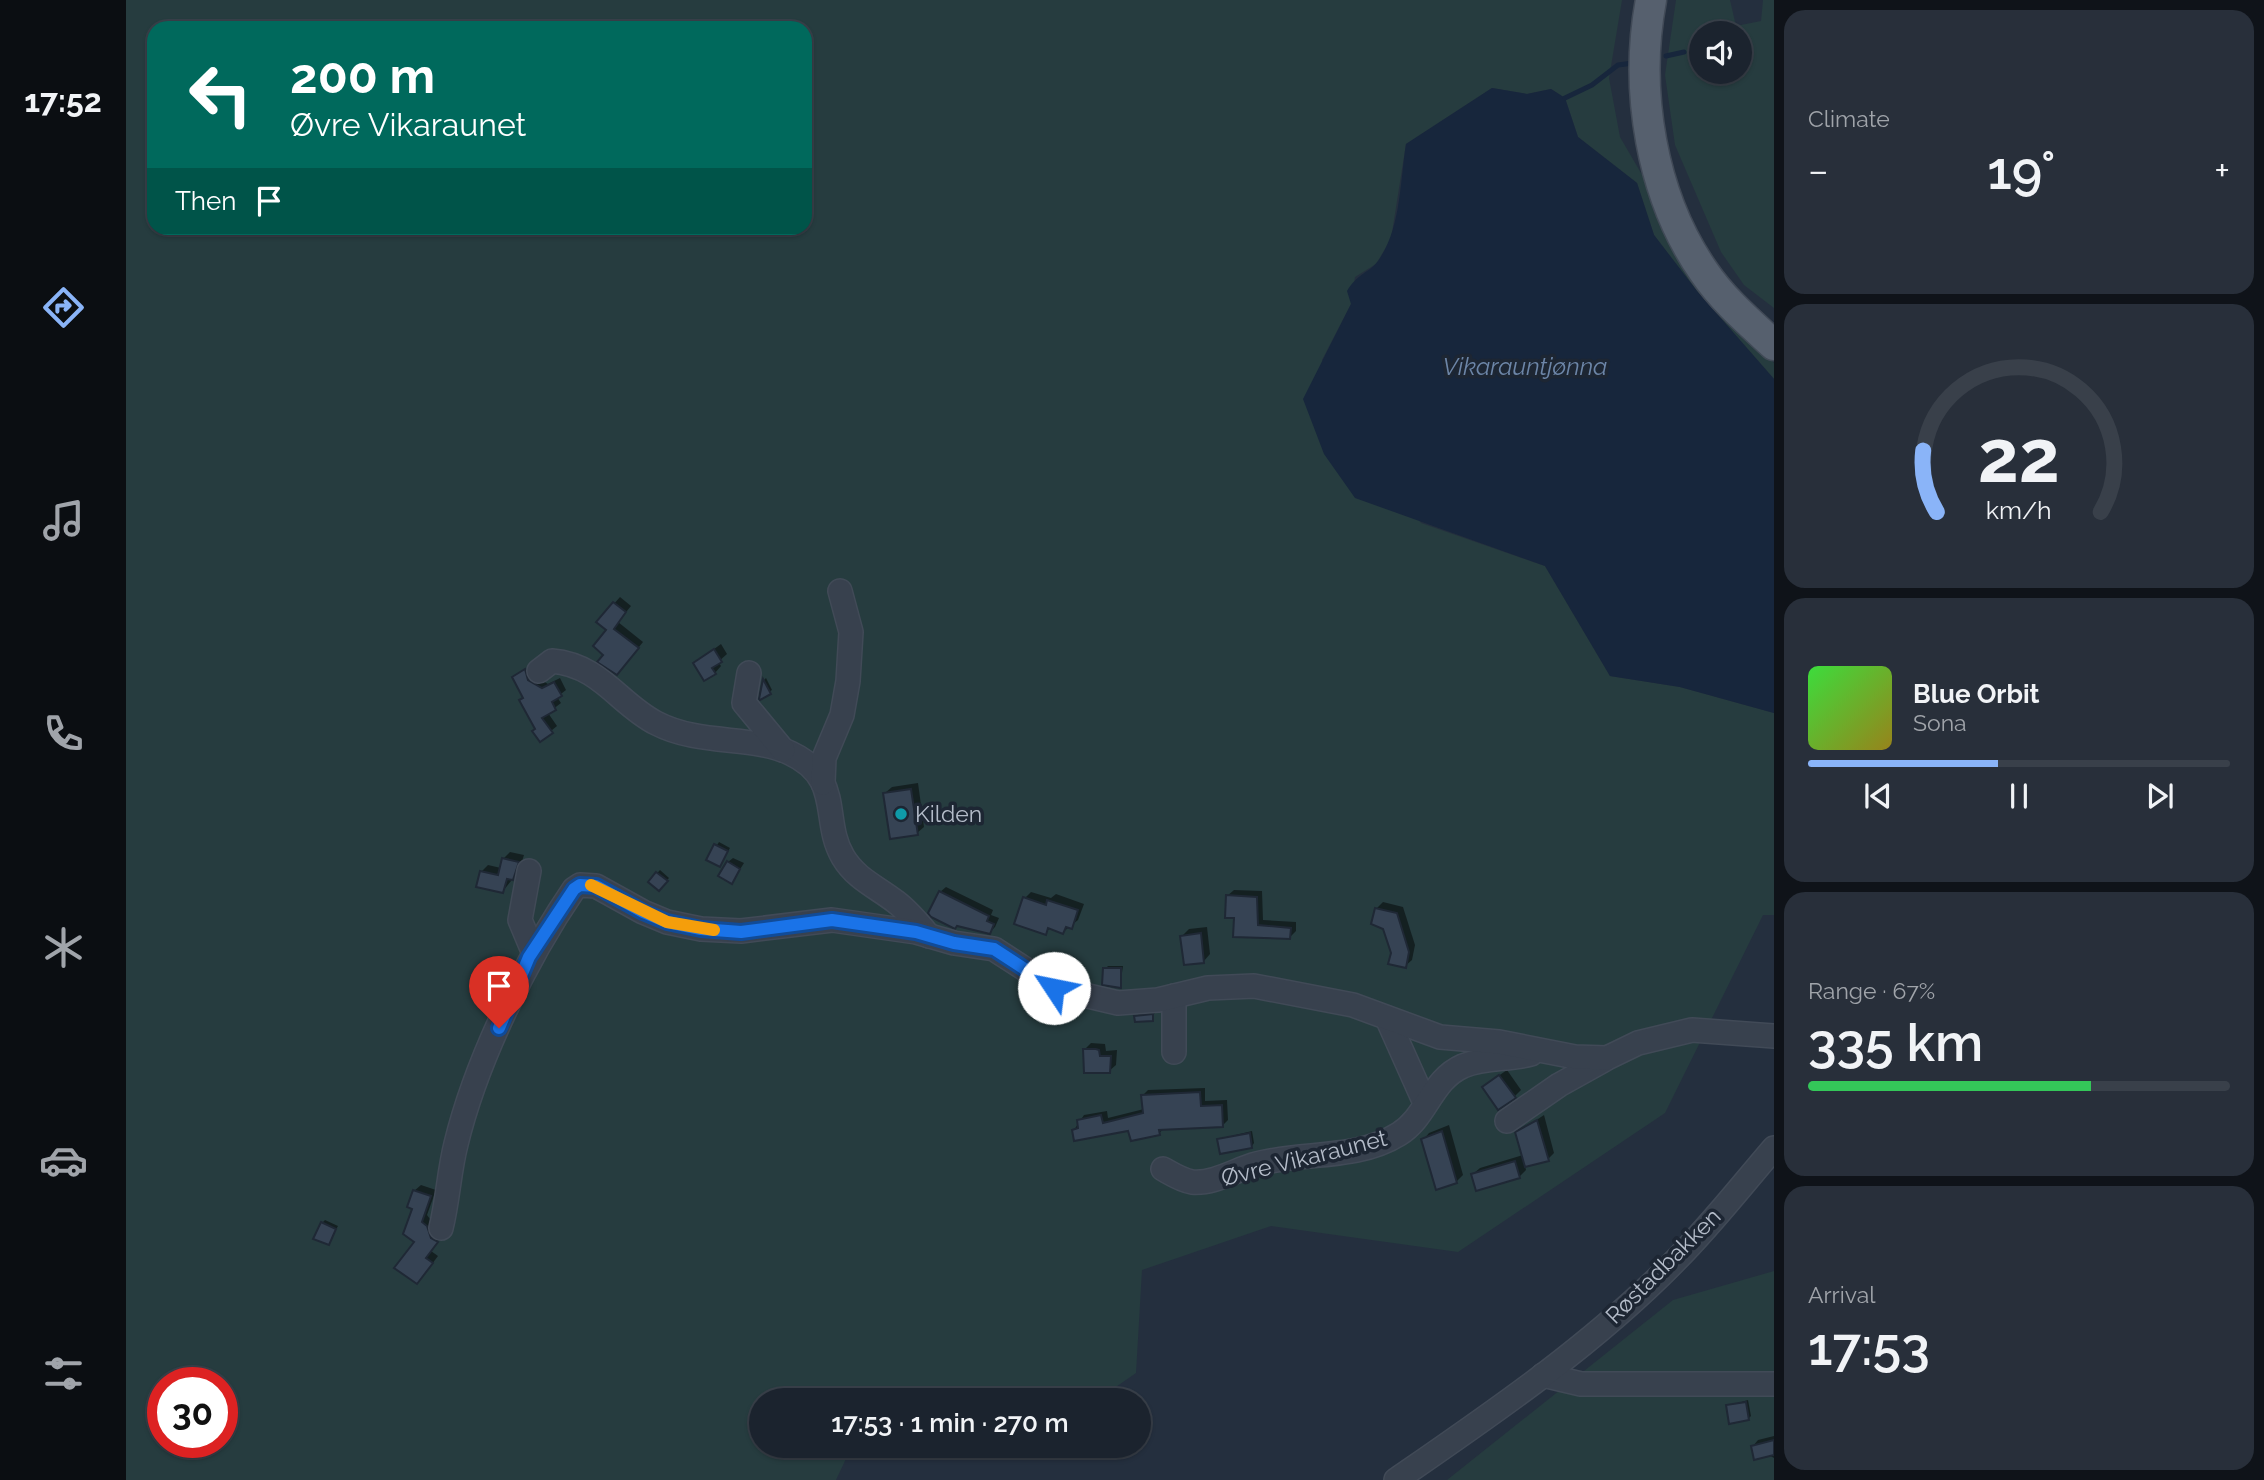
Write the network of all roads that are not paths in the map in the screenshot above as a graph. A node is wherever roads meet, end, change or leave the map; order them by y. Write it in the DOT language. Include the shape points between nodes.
graph roads {
  1 [pos="1651,0"];
  2 [pos="1774,345"];
  3 [pos="841,591"];
  4 [pos="539,671"];
  5 [pos="749,673"];
  6 [pos="783,750"];
  7 [pos="823,783"];
  8 [pos="529,871"];
  9 [pos="929,936"];
  10 [pos="533,951"];
  11 [pos="1174,996"];
  12 [pos="1387,1018"];
  13 [pos="1774,1036"];
  14 [pos="1541,1051"];
  15 [pos="1174,1052"];
  16 [pos="1607,1058"];
  17 [pos="1425,1103"];
  18 [pos="1507,1121"];
  19 [pos="1774,1147"];
  20 [pos="1163,1169"];
  21 [pos="441,1228"];
  22 [pos="1543,1376"];
  23 [pos="1774,1384"];
  24 [pos="1396,1480"];
  1 -- 2 [label="main road" via="1646,89 1660,181 1704,272 1726,300"];
  3 -- 7 [label="street" via="851,632 848,681 839,726 824,758"];
  4 -- 6 [label="street" via="552,661 563,662 606,683 655,723 704,739"];
  5 -- 6 [label="street" via="744,703"];
  6 -- 7 [label="street" via="806,763"];
  7 -- 9 [label="street" via="830,798 836,842 848,865 895,901"];
  8 -- 10 [label="street" via="520,920"];
  9 -- 10 [label="street, Øvre Vikaraunet" via="832,920 741,932 701,929 655,917 589,884 574,889"];
  9 -- 11 [label="street, Øvre Vikaraunet" via="994,949 1054,988 1092,999 1142,1002"];
  10 -- 21 [label="street, Øvre Vikaraunet" via="475,1086 456,1143"];
  11 -- 12 [label="street, Øvre Vikaraunet" via="1208,988 1254,986 1314,995"];
  11 -- 15 [label="street"];
  12 -- 14 [label="street, Øvre Vikaraunet" via="1440,1037 1499,1041"];
  12 -- 17 [label="street"];
  13 -- 16 [label="street" via="1692,1030 1638,1043"];
  14 -- 16 [label="street, Øvre Vikaraunet"];
  14 -- 17 [label="street, Øvre Vikaraunet" via="1463,1066 1434,1087"];
  16 -- 18 [label="street"];
  17 -- 20 [label="street, Øvre Vikaraunet" via="1408,1128 1369,1146 1267,1162 1208,1181 1192,1182"];
  19 -- 22 [label="street, Røstadbakken" via="1676,1261"];
  22 -- 23 [label="street" via="1581,1384"];
  22 -- 24 [label="street, Røstadbakken"];
}
